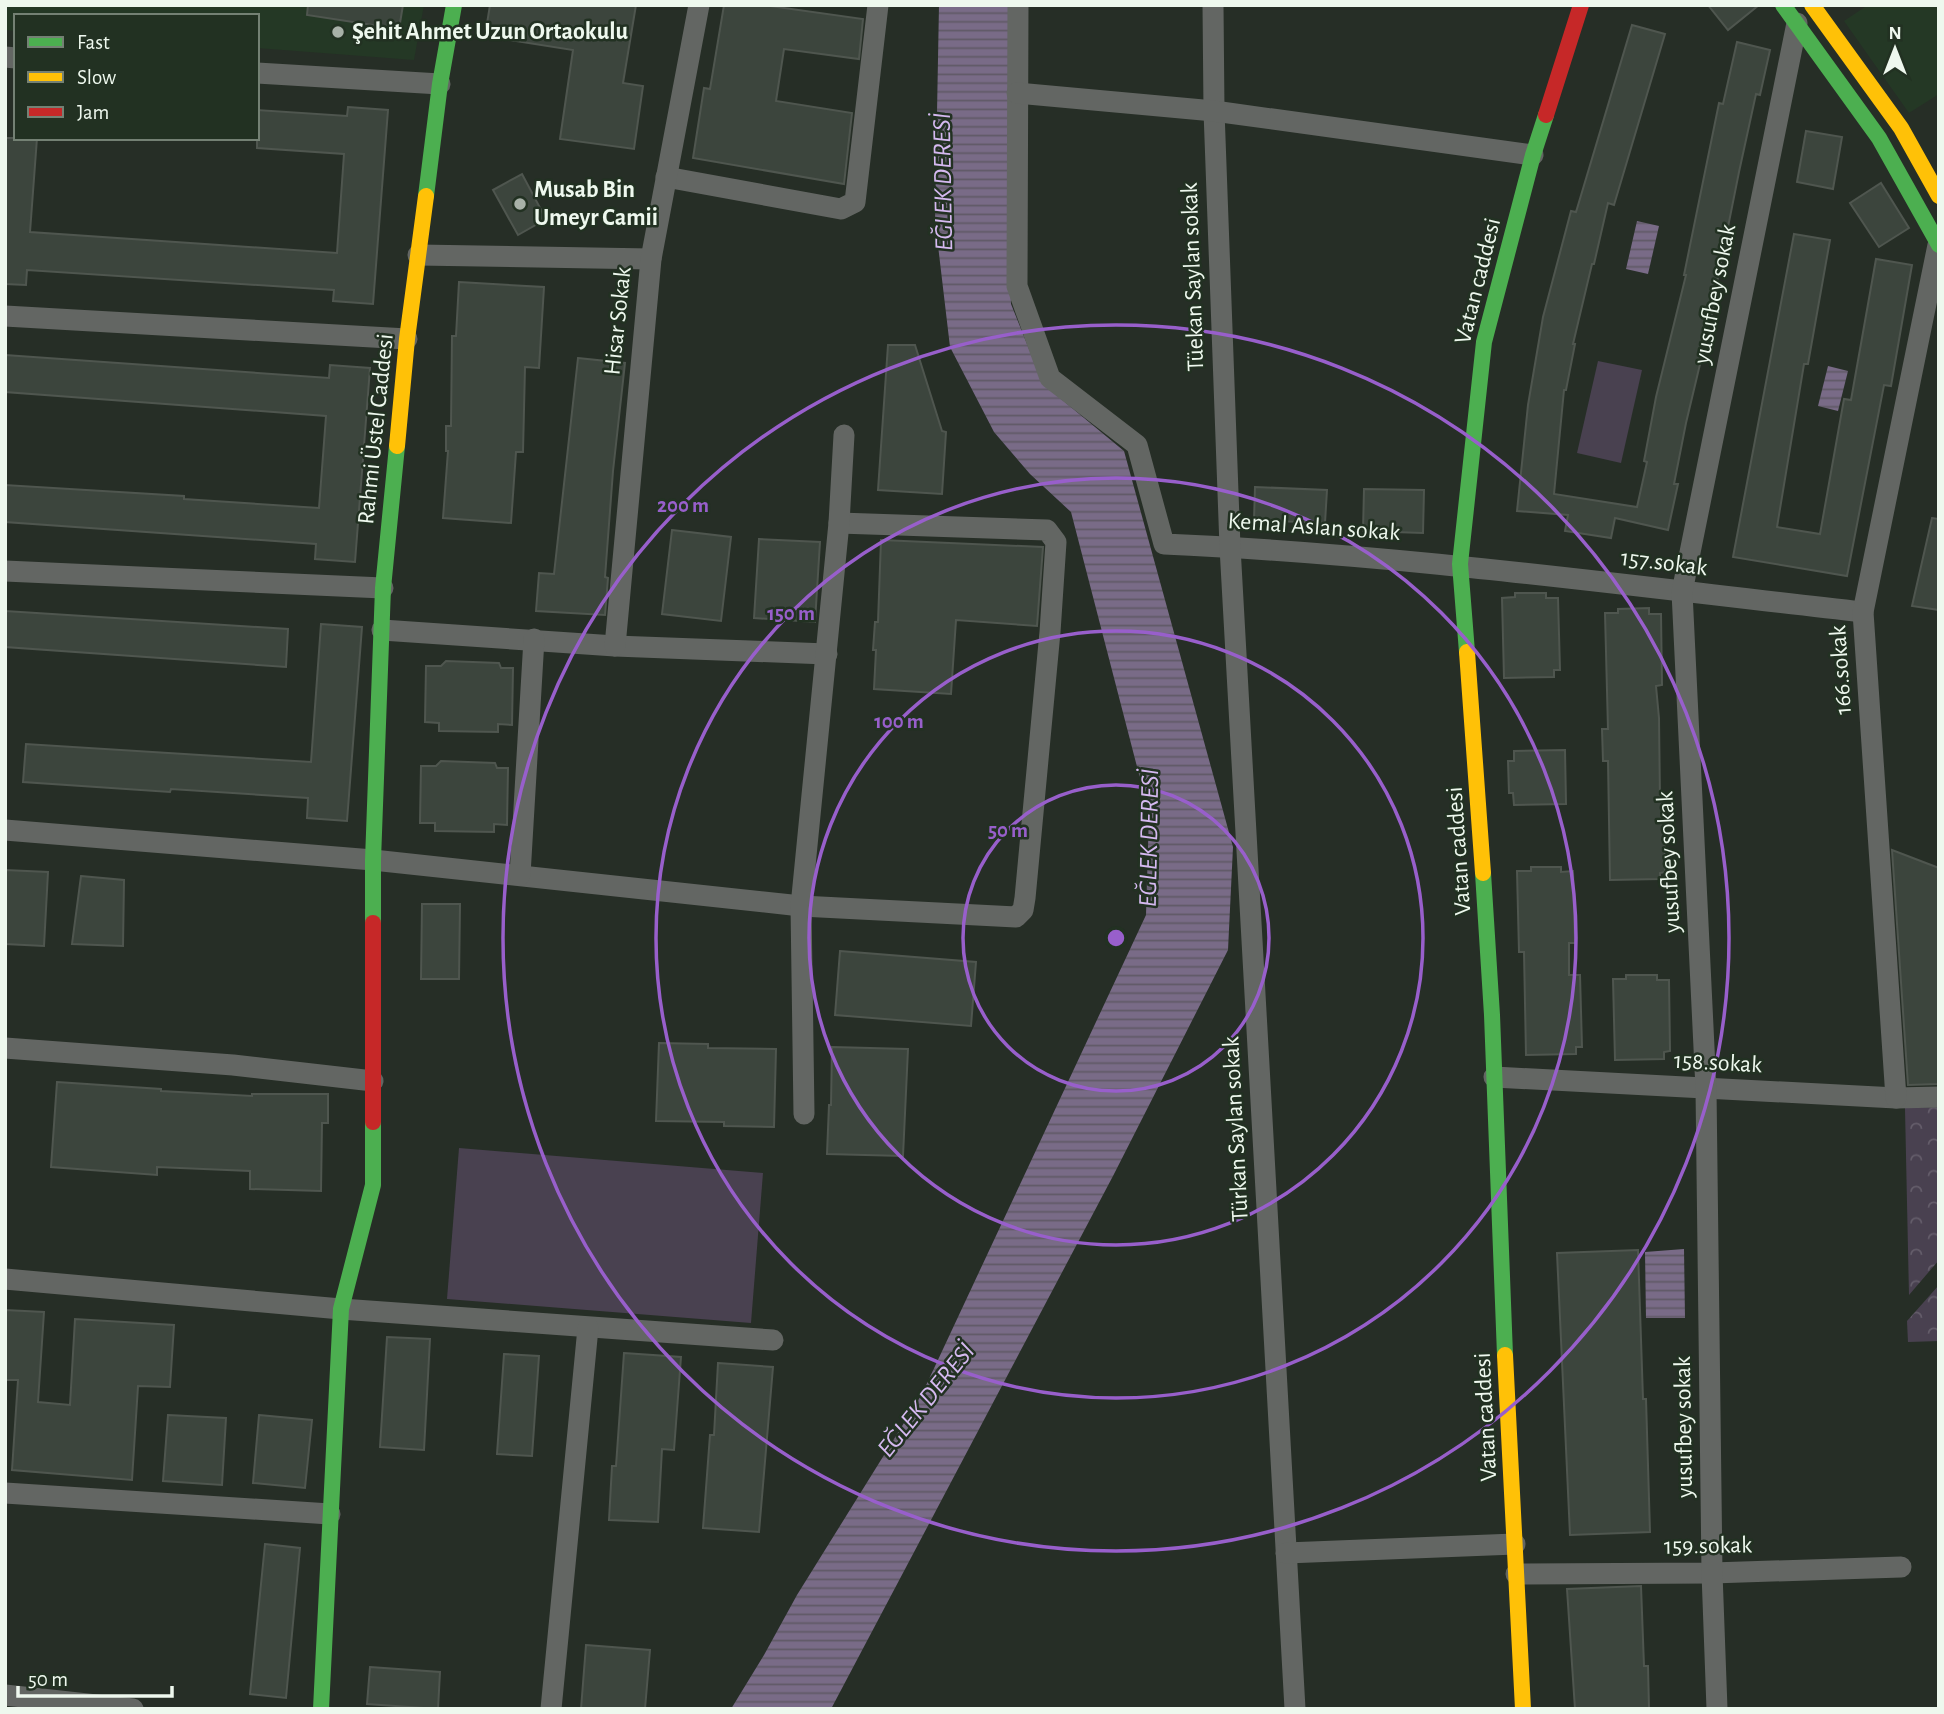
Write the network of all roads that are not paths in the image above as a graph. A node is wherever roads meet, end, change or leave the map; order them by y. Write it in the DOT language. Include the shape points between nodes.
graph roads {
  1 [pos="454,5"];
  2 [pos="699,5"];
  3 [pos="878,5"];
  4 [pos="1018,5"];
  5 [pos="1213,5"];
  6 [pos="1581,5"];
  7 [pos="1783,5"];
  8 [pos="1821,8"];
  9 [pos="1797,23"];
  10 [pos="259,73"];
  11 [pos="440,84"];
  12 [pos="1018,93"];
  13 [pos="1213,111"];
  14 [pos="1533,155"];
  15 [pos="666,177"];
  16 [pos="1939,196"];
  17 [pos="1939,245"];
  18 [pos="418,255"];
  19 [pos="651,259"];
  20 [pos="5,316"];
  21 [pos="407,339"];
  22 [pos="844,435"];
  23 [pos="839,523"];
  24 [pos="1230,547"];
  25 [pos="1460,565"];
  26 [pos="5,571"];
  27 [pos="383,588"];
  28 [pos="1682,592"];
  29 [pos="1863,612"];
  30 [pos="382,630"];
  31 [pos="534,639"];
  32 [pos="615,646"];
  33 [pos="827,654"];
  34 [pos="5,831"];
  35 [pos="373,860"];
  36 [pos="520,875"];
  37 [pos="801,906"];
  38 [pos="5,1048"];
  39 [pos="1494,1077"];
  40 [pos="373,1081"];
  41 [pos="1706,1089"];
  42 [pos="1939,1097"];
  43 [pos="1896,1098"];
  44 [pos="804,1114"];
  45 [pos="5,1279"];
  46 [pos="341,1309"];
  47 [pos="588,1328"];
  48 [pos="773,1340"];
  49 [pos="5,1493"];
  50 [pos="330,1514"];
  51 [pos="1515,1544"];
  52 [pos="1286,1553"];
  53 [pos="1901,1567"];
  54 [pos="1712,1573"];
  55 [pos="1516,1574"];
  56 [pos="5,1695"];
  57 [pos="133,1709"];
  58 [pos="321,1709"];
  59 [pos="551,1709"];
  60 [pos="1295,1709"];
  61 [pos="1523,1709"];
  62 [pos="1717,1709"];
  1 -- 11 [label="street, Rahmi Üstel Caddesi"];
  2 -- 15 [label="street, Hisar Sokak"];
  3 -- 15 [label="street" via="855,202 841,209"];
  4 -- 12 [label="street"];
  5 -- 13 [label="street, Tüekan Saylan sokak"];
  6 -- 14 [label="street, Vatan caddesi"];
  7 -- 9 [label="street"];
  8 -- 16 [label="street" via="1901,128"];
  9 -- 17 [label="street" via="1879,138"];
  9 -- 28 [label="street, yusufbey sokak"];
  10 -- 11 [label="street"];
  11 -- 18 [label="street, Rahmi Üstel Caddesi"];
  12 -- 13 [label="street"];
  12 -- 24 [label="street, Kemal Aslan sokak" via="1017,286 1050,378 1137,445 1164,544"];
  13 -- 14 [label="street"];
  13 -- 24 [label="street, Tüekan Saylan sokak"];
  14 -- 25 [label="street, Vatan caddesi" via="1483,342"];
  15 -- 19 [label="street, Hisar Sokak"];
  17 -- 29 [label="street, 166.sokak"];
  18 -- 19 [label="street"];
  18 -- 21 [label="street, Rahmi Üstel Caddesi"];
  19 -- 32 [label="street, Hisar Sokak"];
  20 -- 21 [label="street"];
  21 -- 27 [label="street, Rahmi Üstel Caddesi"];
  22 -- 23 [label="street"];
  23 -- 33 [label="street"];
  23 -- 37 [label="street" via="1047,530 1056,542 1026,898 1016,917"];
  24 -- 25 [label="street, Kemal Aslan sokak"];
  24 -- 52 [label="street, Türkan Saylan sokak"];
  25 -- 28 [label="street, 157.sokak"];
  25 -- 39 [label="street, Vatan caddesi"];
  26 -- 27 [label="street"];
  27 -- 30 [label="street, Rahmi Üstel Caddesi"];
  28 -- 29 [label="street, 157.sokak"];
  28 -- 41 [label="street, yusufbey sokak"];
  29 -- 43 [label="street, 166.sokak"];
  30 -- 31 [label="street"];
  30 -- 35 [label="street, Rahmi Üstel Caddesi"];
  31 -- 32 [label="street"];
  31 -- 36 [label="street"];
  32 -- 33 [label="street"];
  33 -- 37 [label="street"];
  34 -- 35 [label="street"];
  35 -- 36 [label="street"];
  35 -- 40 [label="street, Rahmi Üstel Caddesi"];
  36 -- 37 [label="street"];
  37 -- 44 [label="street"];
  38 -- 40 [label="street"];
  39 -- 41 [label="street, 158.sokak"];
  39 -- 51 [label="street, Vatan caddesi"];
  40 -- 46 [label="street, Rahmi Üstel Caddesi" via="373,1185"];
  41 -- 43 [label="street, 158.sokak"];
  41 -- 54 [label="street, yusufbey sokak"];
  42 -- 43 [label="street, 158.sokak"];
  45 -- 46 [label="street"];
  46 -- 47 [label="street"];
  46 -- 50 [label="street, Rahmi Üstel Caddesi"];
  47 -- 48 [label="street"];
  47 -- 59 [label="street"];
  49 -- 50 [label="street"];
  50 -- 58 [label="street, Rahmi Üstel Caddesi"];
  51 -- 52 [label="street"];
  51 -- 55 [label="street, Vatan caddesi"];
  52 -- 60 [label="street, Türkan Saylan sokak"];
  53 -- 54 [label="street, 159.sokak"];
  54 -- 55 [label="street, 159.sokak"];
  54 -- 62 [label="street, yusufbey sokak"];
  55 -- 61 [label="street, Vatan caddesi"];
  56 -- 57 [label="street"];
}
